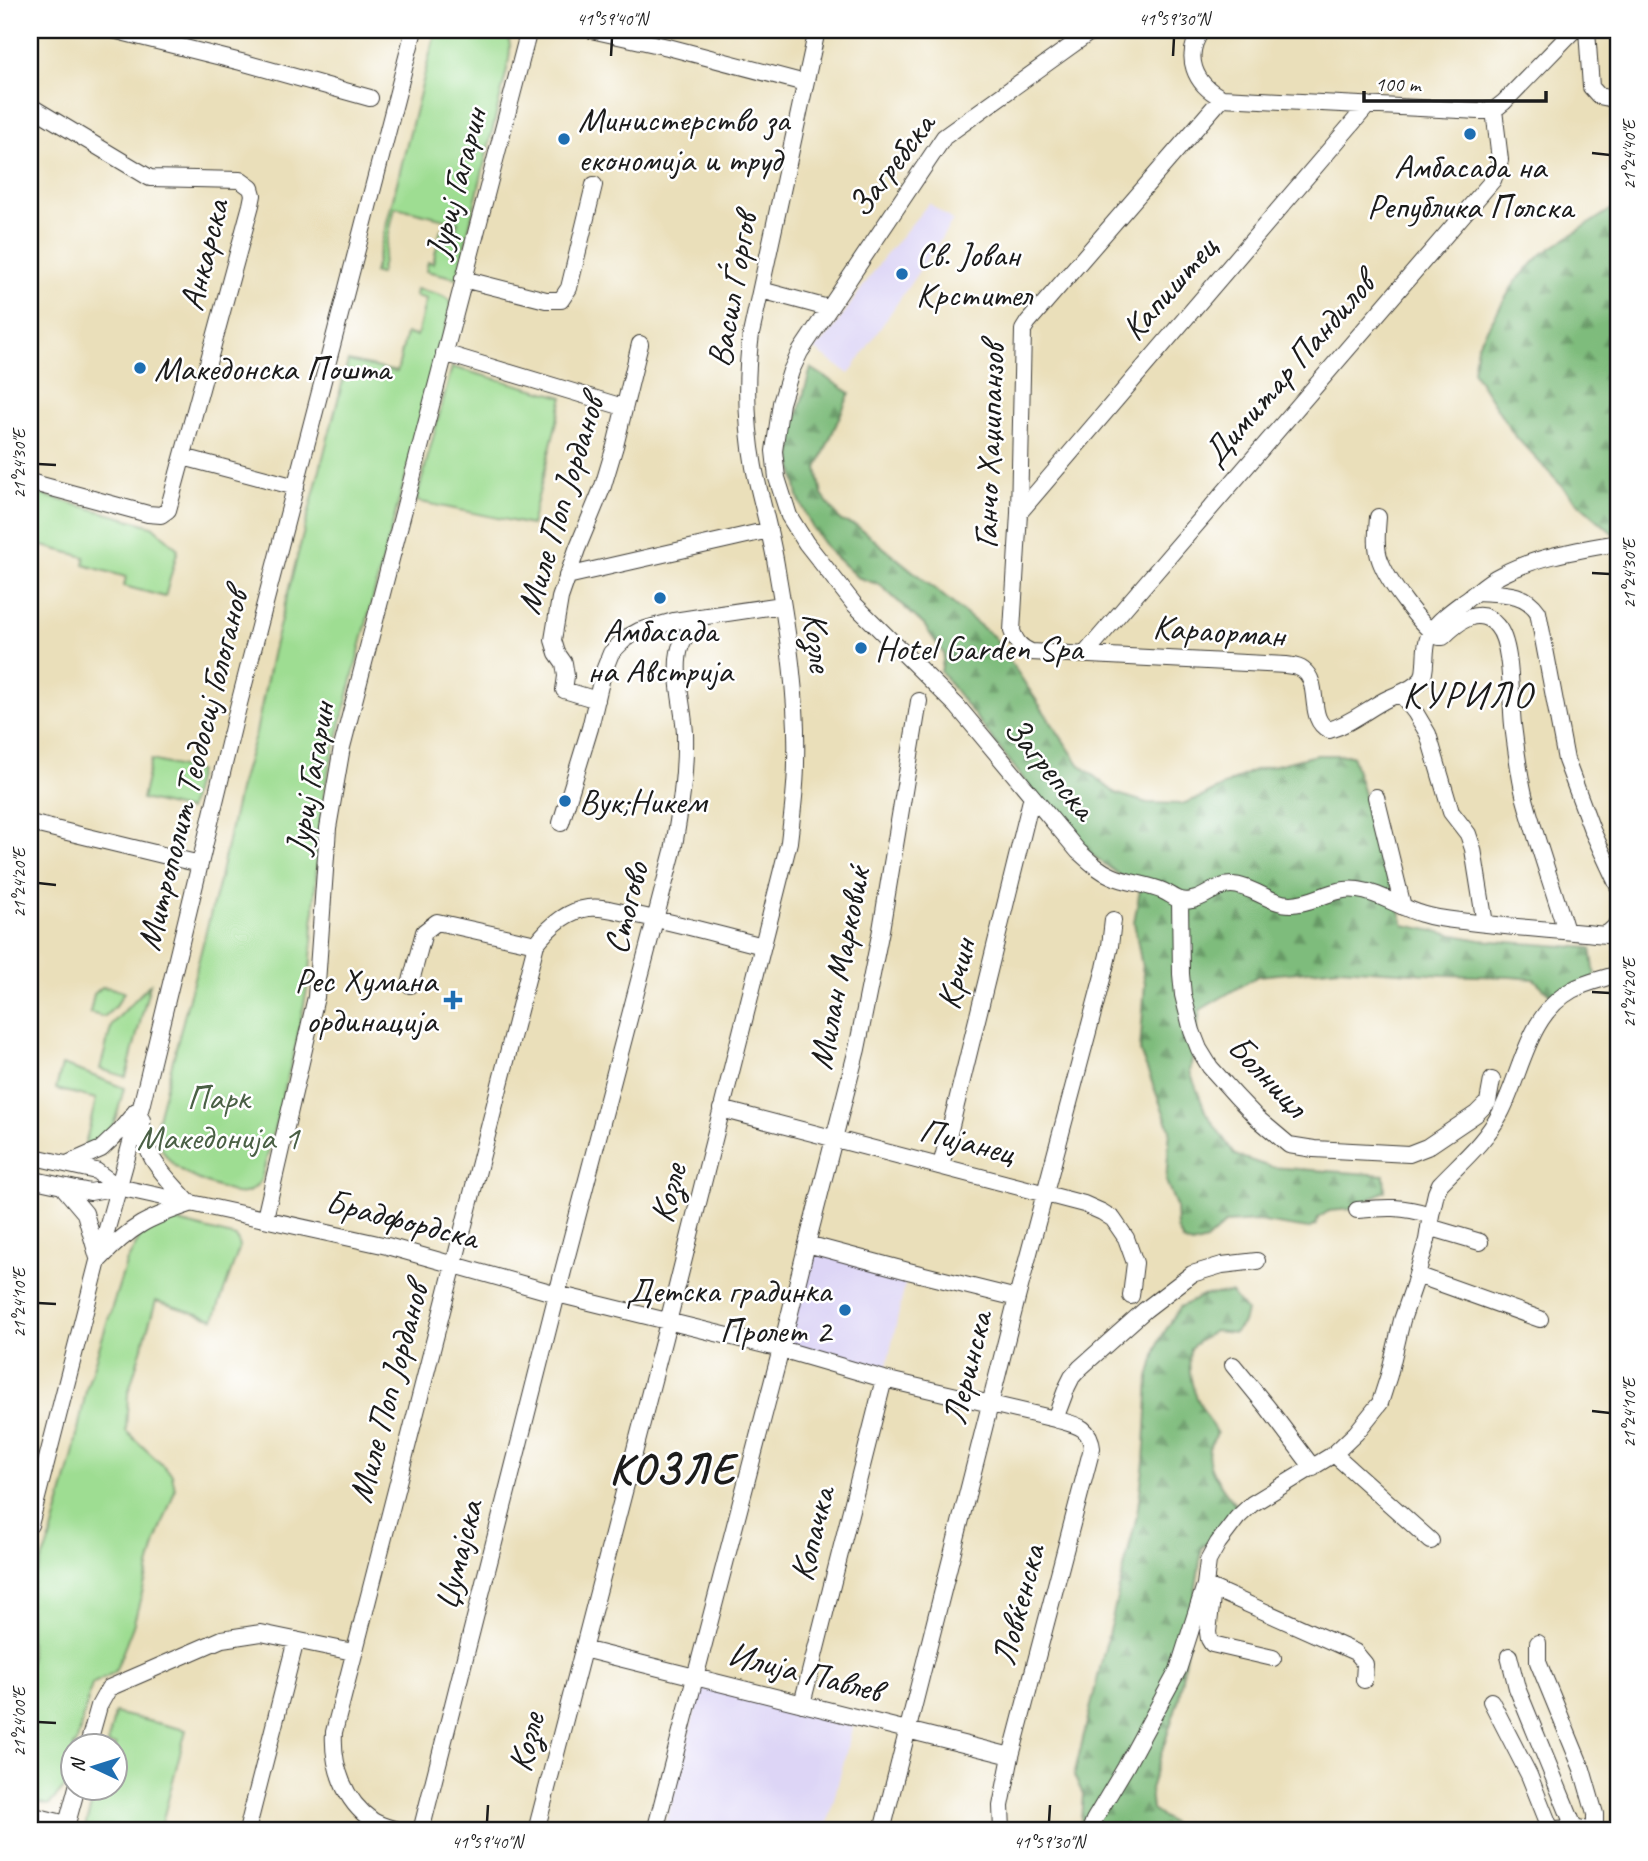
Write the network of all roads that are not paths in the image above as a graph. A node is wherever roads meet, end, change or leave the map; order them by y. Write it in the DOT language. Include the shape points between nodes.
graph roads {
  1 [pos="113,30"];
  2 [pos="414,30"];
  3 [pos="529,30"];
  4 [pos="591,30"];
  5 [pos="817,30"];
  6 [pos="1093,30"];
  7 [pos="1202,30"];
  8 [pos="1574,30"];
  9 [pos="1587,30"];
  10 [pos="805,83"];
  11 [pos="370,98"];
  12 [pos="1222,98"];
  13 [pos="1618,100"];
  14 [pos="1367,105"];
  15 [pos="30,106"];
  16 [pos="1494,110"];
  17 [pos="594,185"];
  18 [pos="463,279"];
  19 [pos="761,289"];
  20 [pos="828,308"];
  21 [pos="640,344"];
  22 [pos="444,353"];
  23 [pos="623,407"];
  24 [pos="183,457"];
  25 [pos="30,482"];
  26 [pos="296,487"];
  27 [pos="1019,513"];
  28 [pos="1378,517"];
  29 [pos="769,530"];
  30 [pos="1618,543"];
  31 [pos="776,562"];
  32 [pos="567,576"];
  33 [pos="1478,592"];
  34 [pos="782,605"];
  35 [pos="700,617"];
  36 [pos="1431,632"];
  37 [pos="1031,652"];
  38 [pos="1084,655"];
  39 [pos="1401,694"];
  40 [pos="597,700"];
  41 [pos="919,701"];
  42 [pos="1032,796"];
  43 [pos="1376,797"];
  44 [pos="561,822"];
  45 [pos="30,823"];
  46 [pos="200,864"];
  47 [pos="1618,886"];
  48 [pos="1180,901"];
  49 [pos="1403,907"];
  50 [pos="656,919"];
  51 [pos="1113,920"];
  52 [pos="1485,924"];
  53 [pos="1566,931"];
  54 [pos="1614,932"];
  55 [pos="537,944"];
  56 [pos="763,946"];
  57 [pos="1618,974"];
  58 [pos="410,985"];
  59 [pos="1492,1080"];
  60 [pos="142,1103"];
  61 [pos="721,1109"];
  62 [pos="834,1139"];
  63 [pos="30,1156"];
  64 [pos="68,1164"];
  65 [pos="941,1166"];
  66 [pos="30,1179"];
  67 [pos="64,1186"];
  68 [pos="118,1187"];
  69 [pos="1045,1194"];
  70 [pos="190,1204"];
  71 [pos="1357,1210"];
  72 [pos="265,1219"];
  73 [pos="1430,1221"];
  74 [pos="1480,1242"];
  75 [pos="807,1244"];
  76 [pos="98,1261"];
  77 [pos="1257,1261"];
  78 [pos="454,1264"];
  79 [pos="1417,1275"];
  80 [pos="556,1294"];
  81 [pos="1131,1296"];
  82 [pos="1017,1297"];
  83 [pos="1540,1319"];
  84 [pos="668,1321"];
  85 [pos="781,1349"];
  86 [pos="1233,1365"];
  87 [pos="884,1379"];
  88 [pos="991,1403"];
  89 [pos="1055,1419"];
  90 [pos="1334,1454"];
  91 [pos="1313,1468"];
  92 [pos="30,1525"];
  93 [pos="1431,1541"];
  94 [pos="1209,1587"];
  95 [pos="296,1640"];
  96 [pos="1538,1643"];
  97 [pos="583,1650"];
  98 [pos="353,1652"];
  99 [pos="1509,1656"];
  100 [pos="1273,1658"];
  101 [pos="694,1677"];
  102 [pos="1364,1680"];
  103 [pos="1491,1701"];
  104 [pos="802,1704"];
  105 [pos="92,1731"];
  106 [pos="908,1731"];
  107 [pos="1012,1756"];
  108 [pos="73,1801"];
  109 [pos="30,1815"];
  110 [pos="1574,1827"];
  111 [pos="66,1828"];
  112 [pos="247,1831"];
  113 [pos="400,1831"];
  114 [pos="421,1831"];
  115 [pos="536,1831"];
  116 [pos="655,1831"];
  117 [pos="882,1831"];
  118 [pos="1002,1831"];
  119 [pos="1090,1831"];
  120 [pos="1550,1831"];
  121 [pos="1595,1831"];
  1 -- 11 [label="street"];
  2 -- 26 [label="street, Митрополит Теодосиј Гологанов"];
  3 -- 18 [label="street, Јуриј Гагарин"];
  4 -- 10 [label="street"];
  5 -- 10 [label="street, Васил Ѓоргов"];
  6 -- 20 [label="street, Загребска" via="944,137"];
  7 -- 12 [label="street" via="1193,44 1194,68 1210,92"];
  8 -- 16 [label="street"];
  9 -- 13 [label="street" via="1591,87 1599,96"];
  10 -- 19 [label="street, Васил Ѓоргов"];
  12 -- 14 [label="street"];
  12 -- 27 [label="street, Ганчо Хаџипанзов" via="1023,330"];
  14 -- 16 [label="street"];
  14 -- 27 [label="street, Капиштец"];
  15 -- 24 [label="street, Анкарска" via="152,178 240,180 252,191"];
  16 -- 38 [label="street, Димитар Пандилов" via="1500,160 1493,180"];
  17 -- 18 [label="street" via="569,288 561,299 546,300"];
  18 -- 22 [label="street, Јуриј Гагарин"];
  19 -- 20 [label="street"];
  19 -- 29 [label="street, Васил Ѓоргов" via="747,367 747,406"];
  20 -- 42 [label="street, Загрепска" via="791,371 776,426 774,451 789,516 854,604 957,706"];
  21 -- 23 [label="street, Миле Поп Јорданов"];
  22 -- 23 [label="street"];
  22 -- 72 [label="street, Јуриј Гагарин" via="342,747 328,828 316,997"];
  23 -- 32 [label="street, Миле Поп Јорданов" via="603,486"];
  24 -- 25 [label="street, Анкарска" via="170,506 161,515"];
  24 -- 26 [label="street"];
  26 -- 46 [label="street, Митрополит Теодосиј Гологанов"];
  27 -- 37 [label="street, Ганчо Хаџипанзов" via="1012,631 1021,647"];
  28 -- 36 [label="street" via="1379,559 1397,591"];
  29 -- 31 [label="street, Васил Ѓоргов"];
  29 -- 32 [label="street"];
  30 -- 33 [label="street" via="1528,562"];
  31 -- 34 [label="street, Козле"];
  32 -- 40 [label="street, Миле Поп Јорданов" via="553,640 564,663 564,690"];
  33 -- 36 [label="street"];
  33 -- 47 [label="street" via="1516,595 1538,612 1566,761"];
  34 -- 35 [label="street"];
  34 -- 56 [label="street, Козле" via="795,723 795,794 789,842"];
  35 -- 40 [label="street" via="650,627 626,638 611,653"];
  35 -- 50 [label="street, Стогово" via="680,649 683,790"];
  36 -- 39 [label="street, Караорман" via="1422,678"];
  36 -- 53 [label="street" via="1443,637 1474,616 1490,620 1502,632 1525,797"];
  37 -- 38 [label="street, Караорман"];
  38 -- 39 [label="street, Караорман" via="1298,667 1309,677 1317,716 1329,730"];
  39 -- 52 [label="street" via="1428,734 1451,812 1474,849"];
  40 -- 44 [label="street"];
  41 -- 62 [label="street, Милан Марковиќ" via="871,988"];
  42 -- 48 [label="street, Загрепска" via="1096,867"];
  42 -- 65 [label="street, Крчин"];
  43 -- 49 [label="street"];
  45 -- 46 [label="street"];
  46 -- 60 [label="street, Митрополит Теодосиј Гологанов"];
  48 -- 49 [label="street" via="1202,897 1222,886 1237,886 1291,904 1355,889"];
  48 -- 59 [label="street, Болницл" via="1182,984 1199,1049 1236,1096 1289,1145 1409,1154 1476,1114 1488,1102"];
  49 -- 52 [label="street"];
  50 -- 55 [label="street, Миле Поп Јорданов" via="587,908 564,917"];
  50 -- 56 [label="street, Миле Поп Јорданов"];
  50 -- 80 [label="street, Стогово"];
  51 -- 69 [label="street, Леринска" via="1105,968"];
  52 -- 53 [label="street"];
  53 -- 54 [label="street"];
  55 -- 58 [label="street" via="437,922 424,932"];
  55 -- 78 [label="street, Миле Поп Јорданов"];
  56 -- 61 [label="street, Козле"];
  57 -- 73 [label="street" via="1584,984 1551,1007 1525,1049 1487,1136 1440,1184"];
  60 -- 64 [label="street" via="101,1150"];
  60 -- 68 [label="street, Митрополит Теодосиј Гологанов"];
  60 -- 70 [label="street" via="147,1151"];
  61 -- 62 [label="street, Пијанец"];
  61 -- 84 [label="street, Козле"];
  62 -- 65 [label="street, Пијанец"];
  62 -- 75 [label="street, Милан Марковиќ"];
  63 -- 64 [label="street"];
  64 -- 68 [label="street" via="96,1171"];
  65 -- 69 [label="street, Пијанец"];
  66 -- 67 [label="street"];
  67 -- 68 [label="street" via="90,1192"];
  67 -- 76 [label="street" via="85,1213"];
  68 -- 70 [label="street, Брадфордска"];
  68 -- 76 [label="street, Митрополит Теодосиј Гологанов"];
  69 -- 81 [label="street, Пијанец" via="1084,1204 1113,1219 1135,1264"];
  69 -- 82 [label="street, Леринска"];
  70 -- 72 [label="street, Брадфордска"];
  70 -- 76 [label="street" via="137,1225"];
  71 -- 73 [label="street" via="1416,1210"];
  72 -- 78 [label="street, Брадфордска"];
  73 -- 74 [label="street"];
  73 -- 79 [label="street"];
  75 -- 82 [label="street"];
  75 -- 85 [label="street, Милан Марковиќ"];
  76 -- 92 [label="street, Митрополит Теодосиј Гологанов"];
  77 -- 89 [label="street" via="1192,1274 1165,1294 1072,1377"];
  78 -- 80 [label="street, Брадфордска"];
  78 -- 98 [label="street, Миле Поп Јорданов"];
  79 -- 83 [label="street"];
  79 -- 90 [label="street" via="1380,1403"];
  80 -- 84 [label="street, Брадфордска"];
  80 -- 114 [label="street, Џумајска"];
  82 -- 88 [label="street, Леринска"];
  84 -- 85 [label="street, Ловќенска"];
  84 -- 97 [label="street, Козле"];
  85 -- 87 [label="street, Ловќенска"];
  85 -- 101 [label="street, Милан Марковиќ"];
  86 -- 91 [label="street"];
  87 -- 88 [label="street, Ловќенска"];
  87 -- 104 [label="street, Копачка"];
  88 -- 89 [label="street, Ловќенска"];
  88 -- 106 [label="street, Леринска"];
  89 -- 107 [label="street, Ловќенска" via="1088,1432 1092,1448"];
  90 -- 91 [label="street"];
  90 -- 93 [label="street"];
  91 -- 94 [label="street" via="1237,1518 1209,1560"];
  94 -- 100 [label="street" via="1212,1644"];
  94 -- 102 [label="street" via="1355,1652 1365,1664"];
  94 -- 119 [label="street" via="1178,1670"];
  95 -- 98 [label="street"];
  95 -- 105 [label="street" via="261,1633 222,1639 118,1683 109,1688 99,1706"];
  95 -- 112 [label="street"];
  96 -- 121 [label="street" via="1538,1662 1582,1769"];
  97 -- 101 [label="street, Илија Павлев"];
  97 -- 115 [label="street, Козле"];
  98 -- 113 [label="street, Миле Поп Јорданов" via="334,1732 336,1766 346,1791 363,1813"];
  99 -- 110 [label="street" via="1517,1688"];
  101 -- 104 [label="street, Илија Павлев"];
  101 -- 116 [label="street, Милан Марковиќ"];
  103 -- 120 [label="street" via="1529,1775"];
  104 -- 106 [label="street, Илија Павлев"];
  106 -- 107 [label="street, Илија Павлев"];
  106 -- 117 [label="street, Леринска"];
  107 -- 118 [label="street, Ловќенска" via="1001,1806"];
  108 -- 111 [label="street"];
  109 -- 111 [label="street"];
  110 -- 120 [label="street"];
  110 -- 121 [label="street"];
}
